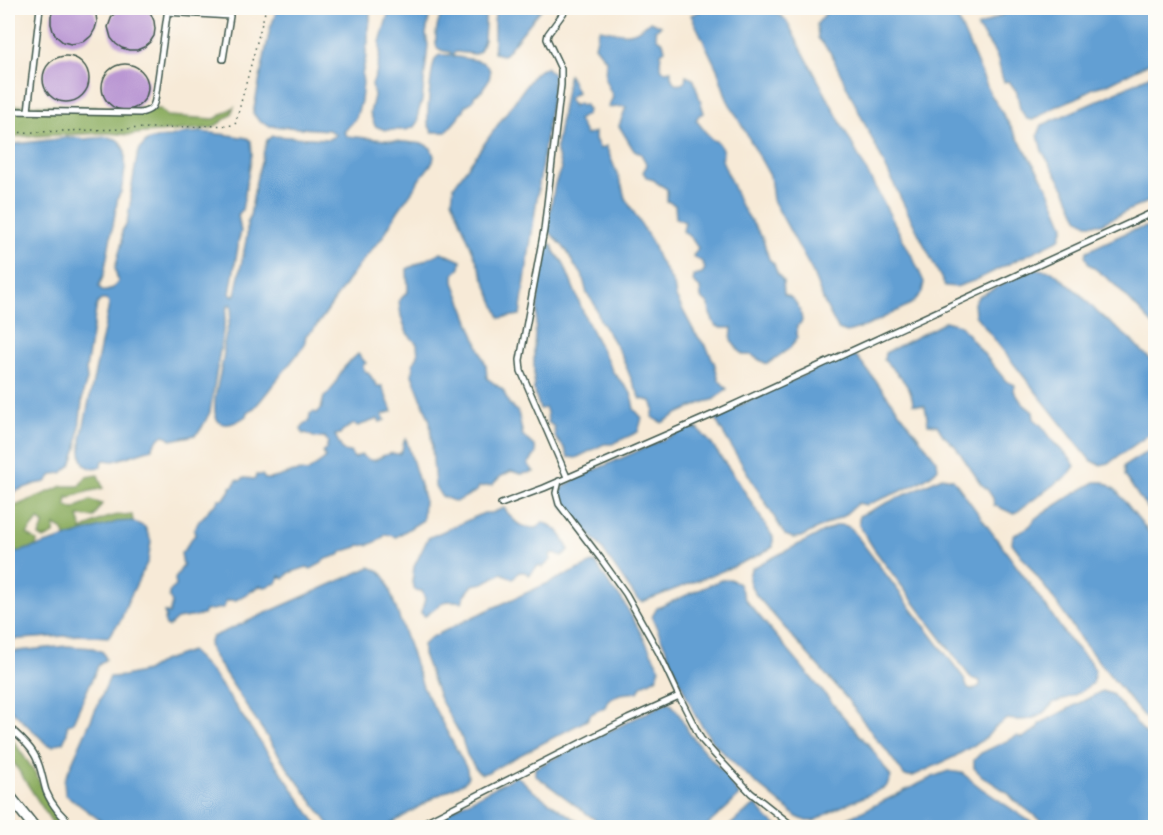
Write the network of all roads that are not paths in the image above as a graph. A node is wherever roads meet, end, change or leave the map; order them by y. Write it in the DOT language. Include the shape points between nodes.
graph roads {
  1 [pos="40,8"];
  2 [pos="567,8"];
  3 [pos="167,10"];
  4 [pos="224,59"];
  5 [pos="8,111"];
  6 [pos="28,111"];
  7 [pos="1155,211"];
  8 [pos="567,477"];
  9 [pos="559,481"];
  10 [pos="501,504"];
  11 [pos="679,696"];
  12 [pos="8,726"];
  13 [pos="8,794"];
  14 [pos="35,828"];
  15 [pos="76,828"];
  16 [pos="413,828"];
  17 [pos="795,828"];
  1 -- 6 [label="lane"];
  2 -- 8 [label="lane" via="547,39 561,69 561,85 544,230 520,360 521,371"];
  3 -- 4 [label="lane" via="230,16"];
  3 -- 6 [label="lane" via="155,100 149,111"];
  5 -- 6 [label="lane"];
  7 -- 8 [label="lane" via="714,414"];
  8 -- 9 [label="lane"];
  9 -- 10 [label="lane"];
  9 -- 11 [label="lane" via="559,504 626,594"];
  11 -- 16 [label="lane"];
  11 -- 17 [label="lane" via="701,739 752,793"];
  12 -- 15 [label="lane" via="33,752 52,803"];
  13 -- 14 [label="street"];
}
